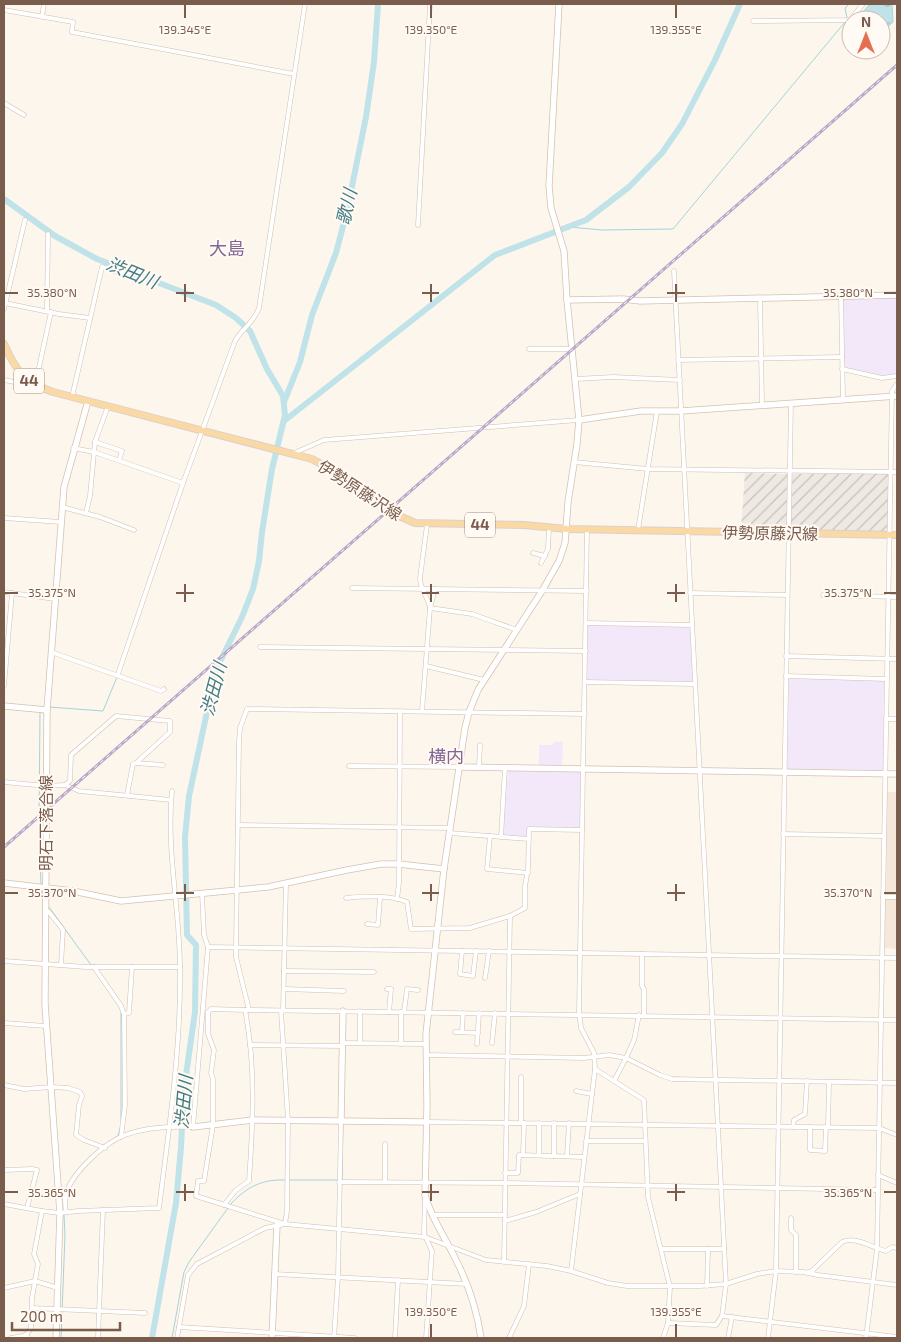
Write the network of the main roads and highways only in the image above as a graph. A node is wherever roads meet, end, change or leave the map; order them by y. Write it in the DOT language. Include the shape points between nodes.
graph roads {
  1 [pos="4,344"];
  2 [pos="897,535"];
  1 -- 2 [label="main road, 伊勢原藤沢線 / 44" via="21,373 35,386 312,459 403,519 415,523"];
}
